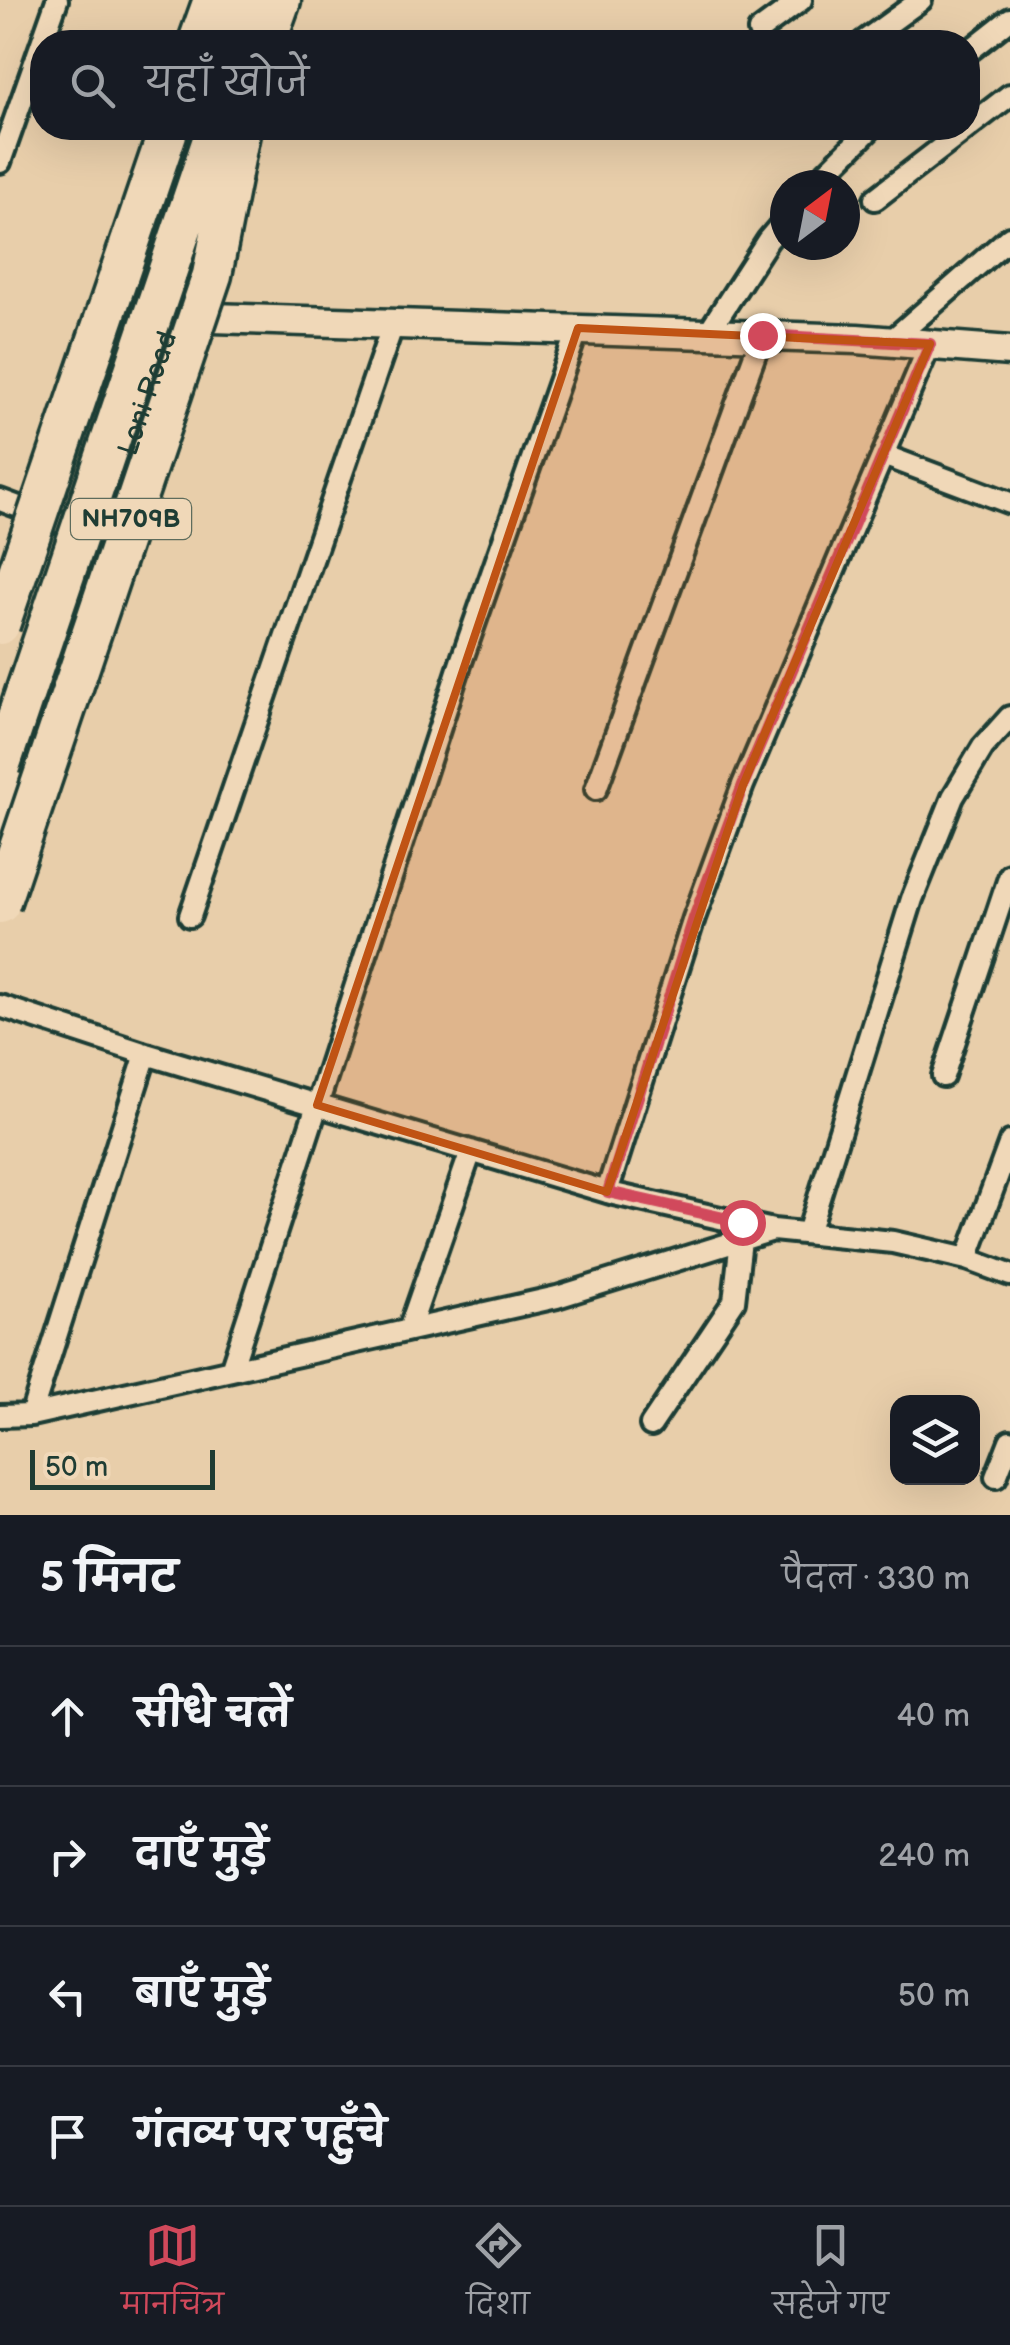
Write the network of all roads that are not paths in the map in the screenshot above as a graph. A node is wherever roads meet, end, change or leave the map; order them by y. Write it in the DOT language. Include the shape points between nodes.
graph roads {
  1 [pos="57,0"];
  2 [pos="212,0"];
  3 [pos="250,0"];
  4 [pos="262,0"];
  5 [pos="281,0"];
  6 [pos="801,0"];
  7 [pos="921,0"];
  8 [pos="1010,19"];
  9 [pos="46,30"];
  10 [pos="202,30"];
  11 [pos="240,30"];
  12 [pos="250,30"];
  13 [pos="258,30"];
  14 [pos="270,30"];
  15 [pos="760,30"];
  16 [pos="880,30"];
  17 [pos="980,43"];
  18 [pos="30,77"];
  19 [pos="1010,95"];
  20 [pos="980,118"];
  21 [pos="165,140"];
  22 [pos="203,140"];
  23 [pos="212,140"];
  24 [pos="234,140"];
  25 [pos="237,140"];
  26 [pos="860,140"];
  27 [pos="952,140"];
  28 [pos="0,162"];
  29 [pos="829,170"];
  30 [pos="875,199"];
  31 [pos="1010,237"];
  32 [pos="770,238"];
  33 [pos="161,306"];
  34 [pos="393,324"];
  35 [pos="578,328"];
  36 [pos="708,334"];
  37 [pos="762,335"];
  38 [pos="891,342"];
  39 [pos="930,344"];
  40 [pos="1010,351"];
  41 [pos="883,455"];
  42 [pos="0,500"];
  43 [pos="1010,503"];
  44 [pos="70,526"];
  45 [pos="0,625"];
  46 [pos="1010,716"];
  47 [pos="0,730"];
  48 [pos="0,767"];
  49 [pos="596,789"];
  50 [pos="0,829"];
  51 [pos="1010,875"];
  52 [pos="0,904"];
  53 [pos="190,916"];
  54 [pos="0,1006"];
  55 [pos="146,1054"];
  56 [pos="944,1076"];
  57 [pos="317,1105"];
  58 [pos="1010,1142"];
  59 [pos="471,1151"];
  60 [pos="608,1192"];
  61 [pos="774,1230"];
  62 [pos="808,1233"];
  63 [pos="741,1240"];
  64 [pos="967,1258"];
  65 [pos="1010,1276"];
  66 [pos="409,1330"];
  67 [pos="231,1370"];
  68 [pos="0,1416"];
  69 [pos="30,1416"];
  70 [pos="651,1426"];
  71 [pos="1010,1441"];
  72 [pos="996,1476"];
  1 -- 9 [label="street"];
  2 -- 10 [label="highway"];
  3 -- 11 [label="highway"];
  4 -- 12 [label="highway"];
  4 -- 13 [label="highway"];
  5 -- 14 [label="highway"];
  6 -- 15 [label="street"];
  7 -- 16 [label="street"];
  8 -- 17 [label="street"];
  18 -- 28 [label="street"];
  19 -- 20 [label="street"];
  21 -- 45 [label="highway, NH709B, bridge"];
  22 -- 33 [label="highway, Loni Road / NH709B"];
  23 -- 48 [label="highway, NH709B, bridge"];
  24 -- 33 [label="highway, Loni Road / NH709B"];
  25 -- 52 [label="highway, NH709B, bridge" via="212,274"];
  26 -- 29 [label="street"];
  27 -- 30 [label="street"];
  31 -- 38 [label="street"];
  32 -- 36 [label="street"];
  33 -- 34 [label="street"];
  33 -- 44 [label="highway, Loni Road / NH709B"];
  33 -- 50 [label="highway, Loni Road / NH709B"];
  34 -- 35 [label="street"];
  34 -- 53 [label="street"];
  35 -- 36 [label="street"];
  35 -- 57 [label="street"];
  36 -- 37 [label="street"];
  37 -- 38 [label="street"];
  37 -- 49 [label="street"];
  38 -- 39 [label="street"];
  39 -- 40 [label="street"];
  39 -- 41 [label="street"];
  41 -- 43 [label="street"];
  41 -- 60 [label="street" via="736,801"];
  42 -- 44 [label="street"];
  44 -- 47 [label="highway, Loni Road / NH709B"];
  46 -- 62 [label="street" via="982,746 953,797 919,882"];
  51 -- 56 [label="street"];
  54 -- 55 [label="street"];
  55 -- 57 [label="street"];
  55 -- 69 [label="street"];
  57 -- 59 [label="street"];
  57 -- 67 [label="street"];
  58 -- 64 [label="street"];
  59 -- 60 [label="street"];
  59 -- 66 [label="street"];
  60 -- 61 [label="street"];
  61 -- 62 [label="street"];
  61 -- 63 [label="street"];
  62 -- 64 [label="street"];
  63 -- 66 [label="street" via="557,1297"];
  63 -- 70 [label="street" via="734,1301"];
  64 -- 65 [label="street"];
  66 -- 67 [label="street"];
  67 -- 69 [label="street"];
  68 -- 69 [label="street"];
  71 -- 72 [label="street"];
}
